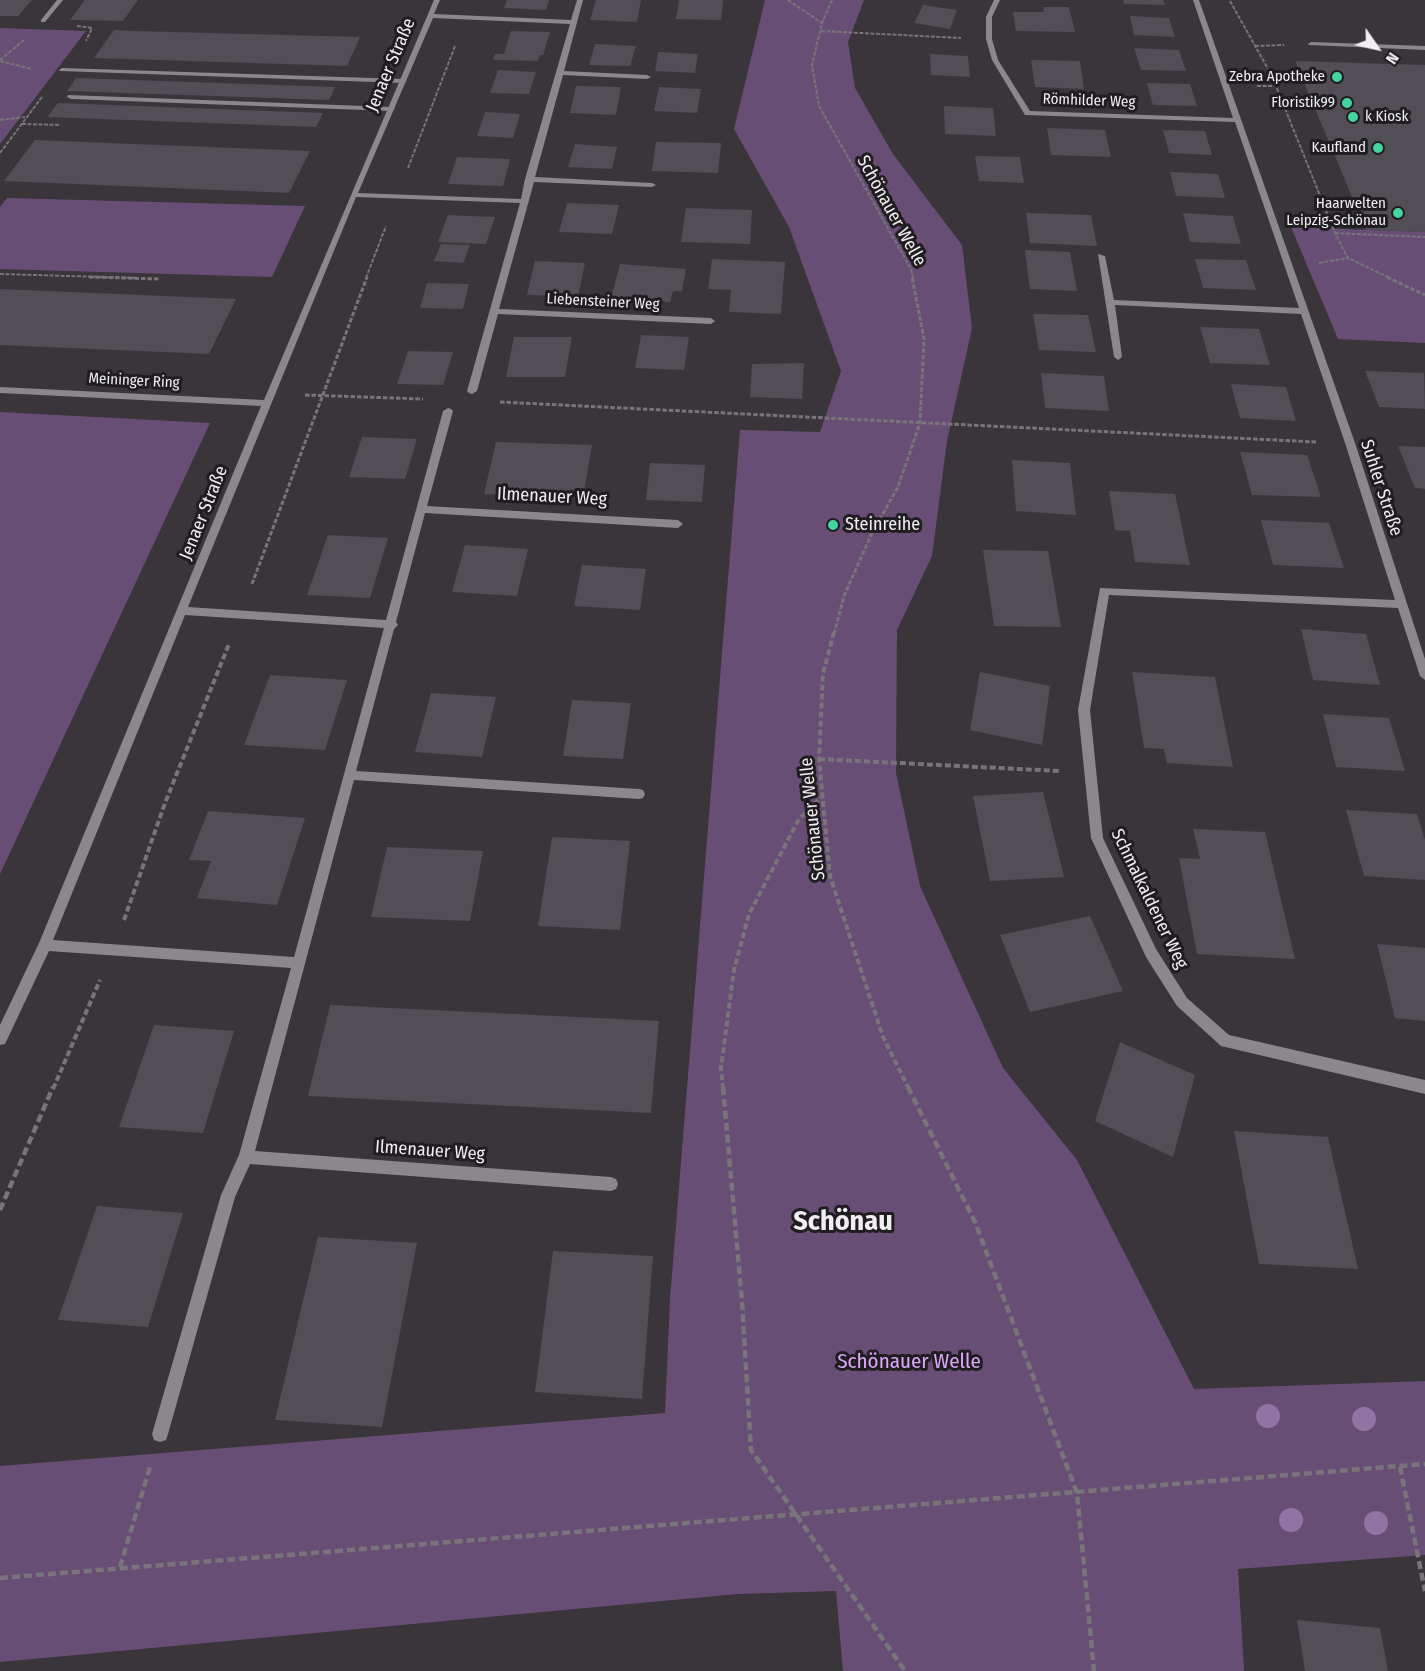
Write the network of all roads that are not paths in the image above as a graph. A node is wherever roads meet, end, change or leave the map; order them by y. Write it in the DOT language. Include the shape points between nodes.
graph roads {
  1 [pos="60,0"];
  2 [pos="437,0"];
  3 [pos="580,0"];
  4 [pos="997,0"];
  5 [pos="1196,0"];
  6 [pos="430,16"];
  7 [pos="43,21"];
  8 [pos="573,22"];
  9 [pos="1311,44"];
  10 [pos="1425,48"];
  11 [pos="63,70"];
  12 [pos="561,73"];
  13 [pos="647,77"];
  14 [pos="403,81"];
  15 [pos="71,97"];
  16 [pos="391,109"];
  17 [pos="1239,120"];
  18 [pos="529,179"];
  19 [pos="652,185"];
  20 [pos="354,195"];
  21 [pos="522,201"];
  22 [pos="1101,256"];
  23 [pos="1110,302"];
  24 [pos="495,311"];
  25 [pos="1303,311"];
  26 [pos="711,321"];
  27 [pos="1118,357"];
  28 [pos="0,390"];
  29 [pos="472,391"];
  30 [pos="269,398"];
  31 [pos="448,411"];
  32 [pos="423,509"];
  33 [pos="678,524"];
  34 [pos="1400,604"];
  35 [pos="181,611"];
  36 [pos="393,625"];
  37 [pos="1411,635"];
  38 [pos="1425,636"];
  39 [pos="1425,676"];
  40 [pos="350,775"];
  41 [pos="639,794"];
  42 [pos="45,945"];
  43 [pos="299,963"];
  44 [pos="0,1039"];
  45 [pos="1425,1087"];
  46 [pos="246,1157"];
  47 [pos="611,1184"];
  48 [pos="160,1434"];
  1 -- 7 [label="street"];
  2 -- 6 [label="street, Jenaer Straße"];
  3 -- 8 [label="street"];
  4 -- 17 [label="street, Römhilder Weg" via="989,17 989,39 995,60 1028,113"];
  5 -- 17 [label="street, Suhler Straße"];
  6 -- 8 [label="street"];
  6 -- 14 [label="street, Jenaer Straße"];
  8 -- 12 [label="street"];
  9 -- 10 [label="street"];
  11 -- 14 [label="street"];
  12 -- 13 [label="street"];
  12 -- 18 [label="street"];
  14 -- 16 [label="street, Jenaer Straße"];
  15 -- 16 [label="street"];
  16 -- 20 [label="street, Jenaer Straße"];
  17 -- 25 [label="street, Suhler Straße"];
  18 -- 19 [label="street"];
  18 -- 21 [label="street"];
  20 -- 21 [label="street"];
  20 -- 30 [label="street, Jenaer Straße"];
  21 -- 24 [label="street"];
  22 -- 23 [label="street"];
  23 -- 25 [label="street"];
  23 -- 27 [label="street"];
  24 -- 26 [label="street, Liebensteiner Weg"];
  24 -- 29 [label="street"];
  25 -- 34 [label="street, Suhler Straße" via="1350,443"];
  28 -- 30 [label="street, Meininger Ring"];
  30 -- 35 [label="street, Jenaer Straße"];
  31 -- 32 [label="street"];
  32 -- 33 [label="street, Ilmenauer Weg"];
  32 -- 36 [label="street"];
  34 -- 37 [label="street, Suhler Straße"];
  34 -- 45 [label="street, Schmalkaldener Weg" via="1104,591 1084,710 1097,838 1151,953 1182,1002 1226,1041"];
  35 -- 36 [label="street"];
  35 -- 42 [label="street, Jenaer Straße"];
  36 -- 40 [label="street"];
  37 -- 38 [label="street"];
  37 -- 39 [label="street, Suhler Straße"];
  40 -- 41 [label="street"];
  40 -- 43 [label="street"];
  42 -- 43 [label="street"];
  42 -- 44 [label="street, Jenaer Straße"];
  43 -- 46 [label="street"];
  46 -- 47 [label="street, Ilmenauer Weg"];
  46 -- 48 [label="street" via="228,1194"];
}
